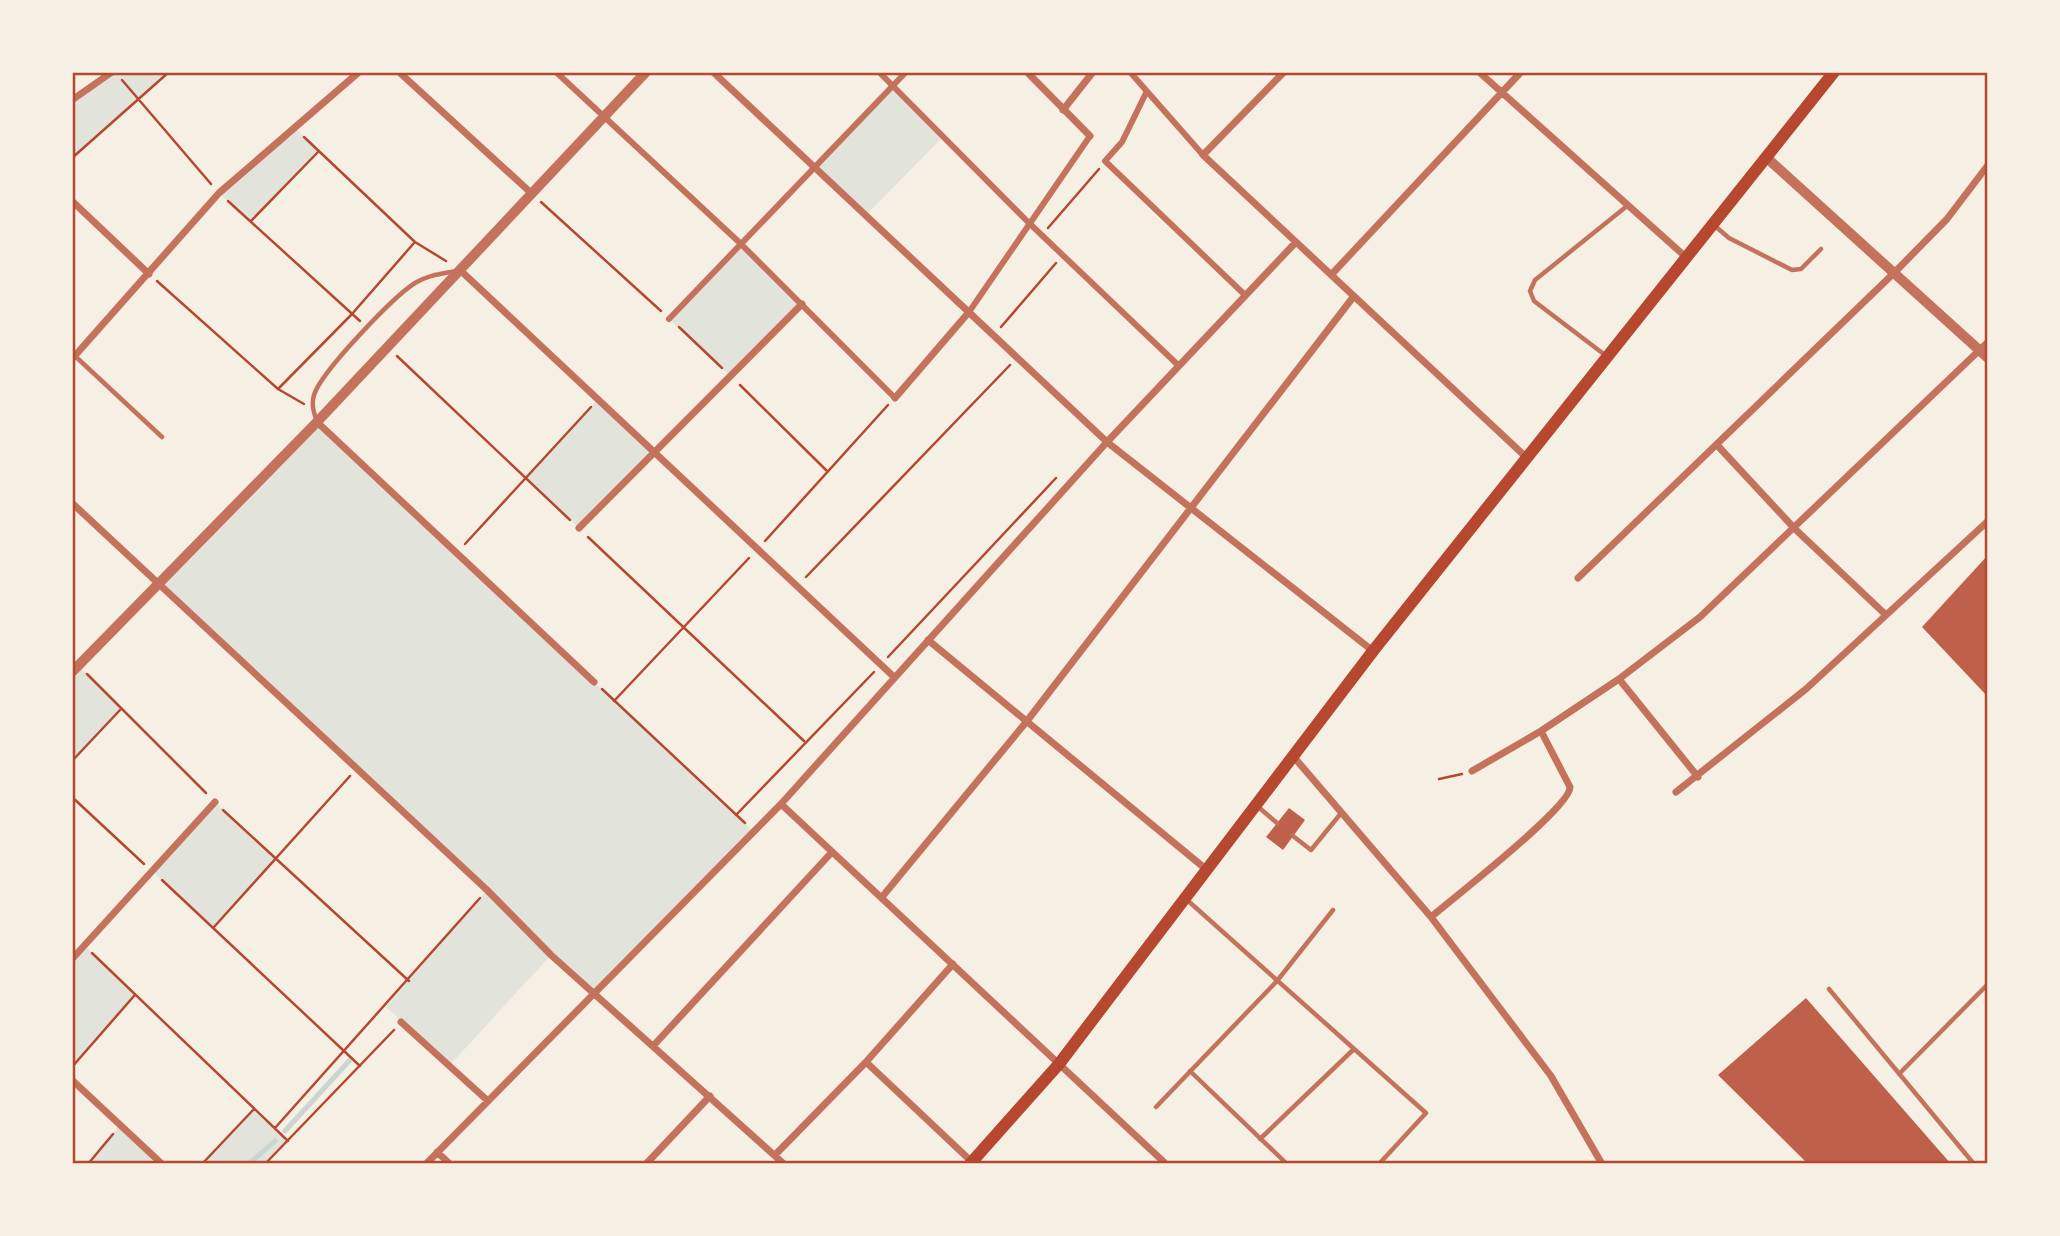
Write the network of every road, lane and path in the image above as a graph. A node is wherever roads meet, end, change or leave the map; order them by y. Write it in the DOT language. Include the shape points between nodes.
graph roads {
  1 [pos="113,72"];
  2 [pos="169,72"];
  3 [pos="359,72"];
  4 [pos="399,72"];
  5 [pos="556,72"];
  6 [pos="646,72"];
  7 [pos="713,72"];
  8 [pos="879,72"];
  9 [pos="905,72"];
  10 [pos="1027,72"];
  11 [pos="1093,72"];
  12 [pos="1130,72"];
  13 [pos="1284,72"];
  14 [pos="1479,72"];
  15 [pos="1521,72"];
  16 [pos="1834,72"];
  17 [pos="893,84"];
  18 [pos="1146,93"];
  19 [pos="1501,93"];
  20 [pos="139,99"];
  21 [pos="72,100"];
  22 [pos="1063,110"];
  23 [pos="602,116"];
  24 [pos="294,127"];
  25 [pos="1090,136"];
  26 [pos="319,151"];
  27 [pos="1203,155"];
  28 [pos="72,158"];
  29 [pos="1768,159"];
  30 [pos="1105,161"];
  31 [pos="1988,165"];
  32 [pos="815,167"];
  33 [pos="530,192"];
  34 [pos="219,193"];
  35 [pos="72,201"];
  36 [pos="1627,206"];
  37 [pos="251,221"];
  38 [pos="1028,222"];
  39 [pos="1714,225"];
  40 [pos="1042,235"];
  41 [pos="415,242"];
  42 [pos="1296,242"];
  43 [pos="740,243"];
  44 [pos="1821,248"];
  45 [pos="1063,255"];
  46 [pos="1688,258"];
  47 [pos="460,270"];
  48 [pos="1894,273"];
  49 [pos="149,274"];
  50 [pos="1331,275"];
  51 [pos="1245,295"];
  52 [pos="1354,296"];
  53 [pos="802,304"];
  54 [pos="969,312"];
  55 [pos="352,314"];
  56 [pos="669,319"];
  57 [pos="368,328"];
  58 [pos="992,333"];
  59 [pos="387,347"];
  60 [pos="1985,350"];
  61 [pos="1606,356"];
  62 [pos="74,358"];
  63 [pos="1018,358"];
  64 [pos="1178,365"];
  65 [pos="729,375"];
  66 [pos="278,389"];
  67 [pos="895,398"];
  68 [pos="598,399"];
  69 [pos="313,408"];
  70 [pos="317,422"];
  71 [pos="162,437"];
  72 [pos="1107,442"];
  73 [pos="1717,445"];
  74 [pos="655,452"];
  75 [pos="1529,460"];
  76 [pos="827,471"];
  77 [pos="1061,474"];
  78 [pos="527,478"];
  79 [pos="72,503"];
  80 [pos="1190,507"];
  81 [pos="1988,521"];
  82 [pos="579,528"];
  83 [pos="1795,529"];
  84 [pos="456,554"];
  85 [pos="1578,578"];
  86 [pos="156,583"];
  87 [pos="798,586"];
  88 [pos="1886,615"];
  89 [pos="928,640"];
  90 [pos="1373,652"];
  91 [pos="881,664"];
  92 [pos="75,668"];
  93 [pos="894,677"];
  94 [pos="1619,678"];
  95 [pos="594,682"];
  96 [pos="120,709"];
  97 [pos="1027,721"];
  98 [pos="1541,731"];
  99 [pos="804,742"];
  100 [pos="1293,756"];
  101 [pos="72,761"];
  102 [pos="355,770"];
  103 [pos="1472,771"];
  104 [pos="1698,777"];
  105 [pos="1439,779"];
  106 [pos="1676,792"];
  107 [pos="72,797"];
  108 [pos="215,802"];
  109 [pos="781,804"];
  110 [pos="1255,805"];
  111 [pos="1342,812"];
  112 [pos="736,815"];
  113 [pos="1277,823"];
  114 [pos="753,831"];
  115 [pos="1293,836"];
  116 [pos="832,852"];
  117 [pos="278,859"];
  118 [pos="1207,870"];
  119 [pos="152,871"];
  120 [pos="487,890"];
  121 [pos="881,897"];
  122 [pos="1185,899"];
  123 [pos="1333,910"];
  124 [pos="1431,917"];
  125 [pos="214,927"];
  126 [pos="84,945"];
  127 [pos="72,959"];
  128 [pos="953,964"];
  129 [pos="408,981"];
  130 [pos="1277,981"];
  131 [pos="1988,984"];
  132 [pos="1829,989"];
  133 [pos="593,992"];
  134 [pos="135,994"];
  135 [pos="401,1022"];
  136 [pos="654,1045"];
  137 [pos="1354,1049"];
  138 [pos="345,1051"];
  139 [pos="866,1062"];
  140 [pos="1059,1064"];
  141 [pos="360,1066"];
  142 [pos="72,1067"];
  143 [pos="1190,1071"];
  144 [pos="1899,1074"];
  145 [pos="72,1080"];
  146 [pos="710,1096"];
  147 [pos="488,1101"];
  148 [pos="1156,1107"];
  149 [pos="254,1109"];
  150 [pos="120,1125"];
  151 [pos="275,1128"];
  152 [pos="1260,1139"];
  153 [pos="288,1141"];
  154 [pos="437,1153"];
  155 [pos="775,1155"];
  156 [pos="971,1163"];
  157 [pos="88,1164"];
  158 [pos="162,1164"];
  159 [pos="202,1164"];
  160 [pos="265,1164"];
  161 [pos="426,1164"];
  162 [pos="450,1164"];
  163 [pos="646,1164"];
  164 [pos="785,1164"];
  165 [pos="1166,1164"];
  166 [pos="1287,1164"];
  167 [pos="1379,1164"];
  168 [pos="1602,1164"];
  169 [pos="1974,1164"];
  1 -- 20 [label="path"];
  1 -- 21 [label="street"];
  2 -- 20 [label="path"];
  3 -- 24 [label="street"];
  4 -- 33 [label="street"];
  5 -- 23 [label="street"];
  6 -- 23 [label="street"];
  7 -- 32 [label="street"];
  8 -- 17 [label="street"];
  9 -- 17 [label="street"];
  10 -- 22 [label="street"];
  11 -- 22 [label="street"];
  12 -- 18 [label="street"];
  13 -- 27 [label="street"];
  14 -- 19 [label="street"];
  15 -- 19 [label="street"];
  16 -- 29 [label="main road"];
  17 -- 32 [label="street"];
  17 -- 38 [label="street"];
  18 -- 27 [label="street"];
  18 -- 30 [label="street" via="1122,142"];
  19 -- 36 [label="street"];
  19 -- 50 [label="street"];
  20 -- 28 [label="path"];
  20 -- 34 [label="path"];
  22 -- 25 [label="street"];
  23 -- 33 [label="street"];
  23 -- 43 [label="street"];
  24 -- 26 [label="path"];
  24 -- 34 [label="street"];
  25 -- 38 [label="street"];
  26 -- 37 [label="path"];
  26 -- 41 [label="path"];
  27 -- 42 [label="street"];
  29 -- 39 [label="main road"];
  29 -- 48 [label="street"];
  30 -- 40 [label="path"];
  30 -- 51 [label="street"];
  31 -- 48 [label="street" via="1947,219"];
  32 -- 43 [label="street"];
  32 -- 54 [label="street"];
  33 -- 47 [label="street"];
  33 -- 56 [label="path"];
  34 -- 37 [label="path"];
  34 -- 49 [label="street"];
  35 -- 49 [label="street"];
  36 -- 46 [label="street"];
  36 -- 61 [label="lane" via="1535,280 1530,291 1534,301"];
  37 -- 55 [label="path"];
  38 -- 40 [label="street"];
  38 -- 54 [label="street"];
  39 -- 44 [label="lane" via="1729,238 1792,270 1801,269"];
  39 -- 46 [label="main road"];
  40 -- 45 [label="street"];
  41 -- 47 [label="path"];
  41 -- 55 [label="path"];
  42 -- 50 [label="street"];
  42 -- 51 [label="street"];
  43 -- 53 [label="street"];
  43 -- 56 [label="street"];
  45 -- 58 [label="path"];
  45 -- 64 [label="street"];
  46 -- 61 [label="main road"];
  47 -- 57 [label="lane" via="411,285"];
  47 -- 59 [label="street"];
  47 -- 68 [label="street"];
  48 -- 60 [label="street"];
  48 -- 73 [label="street"];
  49 -- 62 [label="street"];
  49 -- 66 [label="path"];
  50 -- 52 [label="street"];
  51 -- 64 [label="street"];
  52 -- 75 [label="street"];
  52 -- 80 [label="street"];
  53 -- 65 [label="street"];
  53 -- 67 [label="street"];
  54 -- 58 [label="street"];
  54 -- 67 [label="street"];
  55 -- 57 [label="path"];
  55 -- 66 [label="path"];
  56 -- 65 [label="path"];
  57 -- 69 [label="lane" via="321,380"];
  58 -- 63 [label="street"];
  59 -- 70 [label="street"];
  59 -- 78 [label="path"];
  60 -- 83 [label="street"];
  61 -- 75 [label="main road"];
  62 -- 71 [label="lane"];
  63 -- 72 [label="street"];
  63 -- 87 [label="path"];
  64 -- 72 [label="street"];
  65 -- 74 [label="street"];
  65 -- 76 [label="path"];
  66 -- 69 [label="path"];
  68 -- 74 [label="street"];
  68 -- 78 [label="path"];
  69 -- 70 [label="lane"];
  70 -- 84 [label="street"];
  70 -- 86 [label="street"];
  72 -- 80 [label="street"];
  72 -- 89 [label="street"];
  73 -- 83 [label="street"];
  73 -- 85 [label="street"];
  74 -- 82 [label="street"];
  74 -- 87 [label="street"];
  75 -- 90 [label="main road"];
  77 -- 91 [label="path"];
  78 -- 82 [label="path"];
  78 -- 84 [label="path"];
  79 -- 86 [label="street"];
  80 -- 90 [label="street"];
  80 -- 97 [label="street"];
  81 -- 88 [label="street"];
  82 -- 99 [label="path"];
  83 -- 88 [label="street"];
  83 -- 94 [label="street" via="1700,617"];
  84 -- 95 [label="street"];
  86 -- 92 [label="street"];
  86 -- 102 [label="street"];
  87 -- 91 [label="street"];
  88 -- 104 [label="street" via="1806,689"];
  89 -- 93 [label="street"];
  89 -- 97 [label="street"];
  90 -- 100 [label="main road"];
  91 -- 93 [label="street"];
  91 -- 99 [label="path"];
  92 -- 96 [label="path"];
  93 -- 109 [label="street"];
  94 -- 98 [label="street"];
  94 -- 104 [label="street"];
  95 -- 112 [label="path"];
  96 -- 101 [label="path"];
  96 -- 108 [label="path"];
  97 -- 118 [label="street"];
  97 -- 121 [label="street"];
  98 -- 103 [label="street"];
  98 -- 124 [label="street" via="1570,787 1569,796 1530,835"];
  99 -- 112 [label="path"];
  100 -- 110 [label="main road"];
  100 -- 111 [label="street"];
  102 -- 117 [label="path"];
  102 -- 120 [label="street"];
  103 -- 105 [label="path"];
  104 -- 106 [label="street"];
  107 -- 119 [label="path"];
  108 -- 117 [label="path"];
  108 -- 119 [label="street"];
  109 -- 114 [label="street"];
  109 -- 116 [label="street"];
  110 -- 113 [label="lane"];
  110 -- 118 [label="main road"];
  111 -- 115 [label="lane" via="1311,850"];
  111 -- 124 [label="street"];
  112 -- 114 [label="path"];
  114 -- 133 [label="street"];
  116 -- 121 [label="street"];
  116 -- 136 [label="street"];
  117 -- 125 [label="path"];
  117 -- 129 [label="path"];
  118 -- 122 [label="main road"];
  119 -- 125 [label="path"];
  119 -- 126 [label="street"];
  120 -- 129 [label="path"];
  120 -- 133 [label="street"];
  121 -- 128 [label="street"];
  122 -- 130 [label="lane"];
  122 -- 140 [label="main road"];
  123 -- 130 [label="lane"];
  124 -- 168 [label="street" via="1551,1076"];
  125 -- 138 [label="path"];
  126 -- 127 [label="street"];
  126 -- 134 [label="path"];
  128 -- 139 [label="street"];
  128 -- 140 [label="street"];
  129 -- 138 [label="path"];
  130 -- 137 [label="lane"];
  130 -- 143 [label="lane"];
  131 -- 144 [label="lane"];
  132 -- 144 [label="lane"];
  133 -- 136 [label="street"];
  133 -- 147 [label="street"];
  134 -- 142 [label="path"];
  134 -- 149 [label="path"];
  135 -- 141 [label="path"];
  135 -- 147 [label="street"];
  136 -- 146 [label="street"];
  137 -- 152 [label="lane"];
  137 -- 167 [label="lane" via="1426,1113"];
  138 -- 141 [label="path"];
  138 -- 151 [label="path"];
  139 -- 155 [label="street"];
  139 -- 156 [label="street"];
  140 -- 156 [label="main road"];
  140 -- 165 [label="street"];
  141 -- 153 [label="path"];
  143 -- 148 [label="lane"];
  143 -- 152 [label="lane"];
  144 -- 169 [label="lane"];
  145 -- 150 [label="street"];
  146 -- 155 [label="street"];
  146 -- 163 [label="street"];
  147 -- 154 [label="street"];
  149 -- 151 [label="path"];
  149 -- 159 [label="path"];
  150 -- 157 [label="path"];
  150 -- 158 [label="street"];
  151 -- 153 [label="path"];
  152 -- 166 [label="lane"];
  153 -- 160 [label="path"];
  154 -- 161 [label="street"];
  154 -- 162 [label="street"];
  155 -- 164 [label="street"];
}
